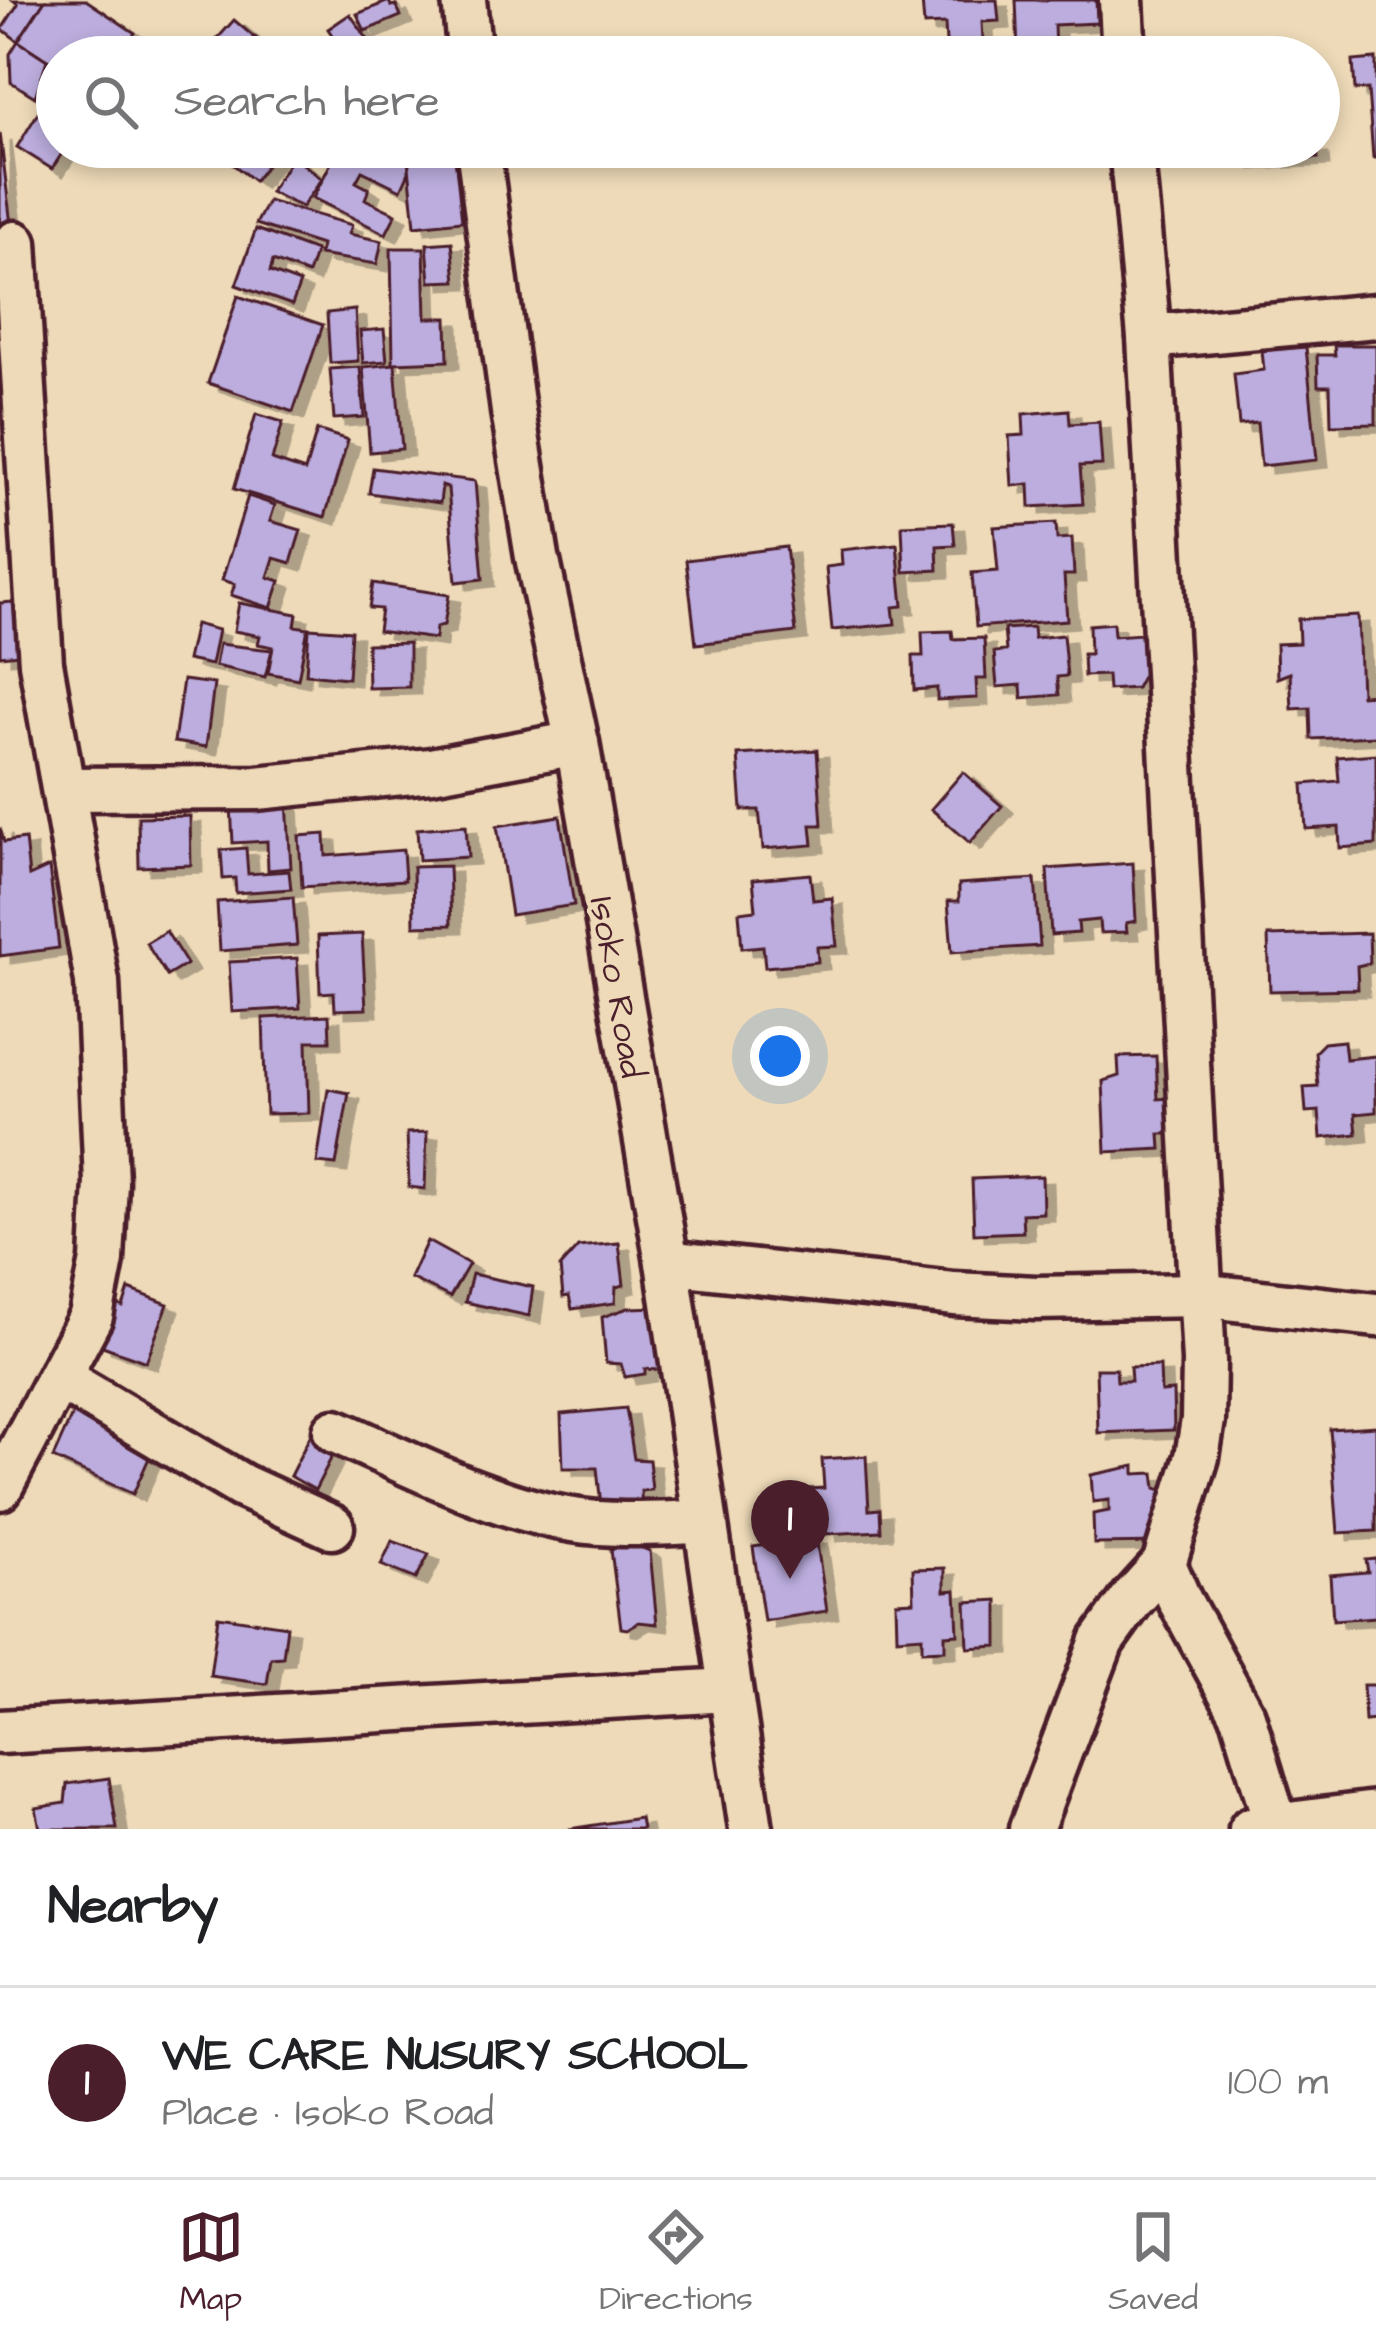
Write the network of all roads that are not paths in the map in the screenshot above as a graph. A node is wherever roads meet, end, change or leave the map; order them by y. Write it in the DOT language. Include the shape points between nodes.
graph roads {
  1 [pos="464,0"];
  2 [pos="1120,0"];
  3 [pos="468,36"];
  4 [pos="1123,36"];
  5 [pos="481,168"];
  6 [pos="1133,168"];
  7 [pos="15,243"];
  8 [pos="1376,316"];
  9 [pos="1149,338"];
  10 [pos="577,743"];
  11 [pos="65,789"];
  12 [pos="667,1262"];
  13 [pos="1199,1295"];
  14 [pos="1376,1315"];
  15 [pos="60,1378"];
  16 [pos="335,1431"];
  17 [pos="0,1488"];
  18 [pos="704,1522"];
  19 [pos="332,1526"];
  20 [pos="1164,1564"];
  21 [pos="729,1690"];
  22 [pos="0,1732"];
  23 [pos="1376,1813"];
  24 [pos="1322,1824"];
  25 [pos="1263,1827"];
  26 [pos="751,1829"];
  27 [pos="1031,1829"];
  1 -- 3 [label="street"];
  2 -- 4 [label="street"];
  5 -- 10 [label="street, Isoko Road" via="537,557"];
  6 -- 9 [label="street"];
  7 -- 11 [label="street" via="41,662"];
  8 -- 9 [label="street"];
  9 -- 13 [label="street"];
  10 -- 11 [label="street" via="430,770 257,788"];
  10 -- 12 [label="street, Isoko Road"];
  11 -- 15 [label="street" via="97,982 106,1182 92,1316"];
  12 -- 13 [label="street" via="954,1294"];
  12 -- 18 [label="street, Isoko Road"];
  13 -- 14 [label="street"];
  13 -- 20 [label="street" via="1203,1420"];
  15 -- 17 [label="street"];
  15 -- 19 [label="street" via="242,1486"];
  16 -- 18 [label="street" via="567,1520"];
  18 -- 21 [label="street, Isoko Road"];
  20 -- 25 [label="street" via="1244,1716"];
  20 -- 27 [label="street" via="1102,1641"];
  21 -- 22 [label="street"];
  21 -- 26 [label="street, Isoko Road"];
  23 -- 24 [label="street"];
  24 -- 25 [label="street"];
}
